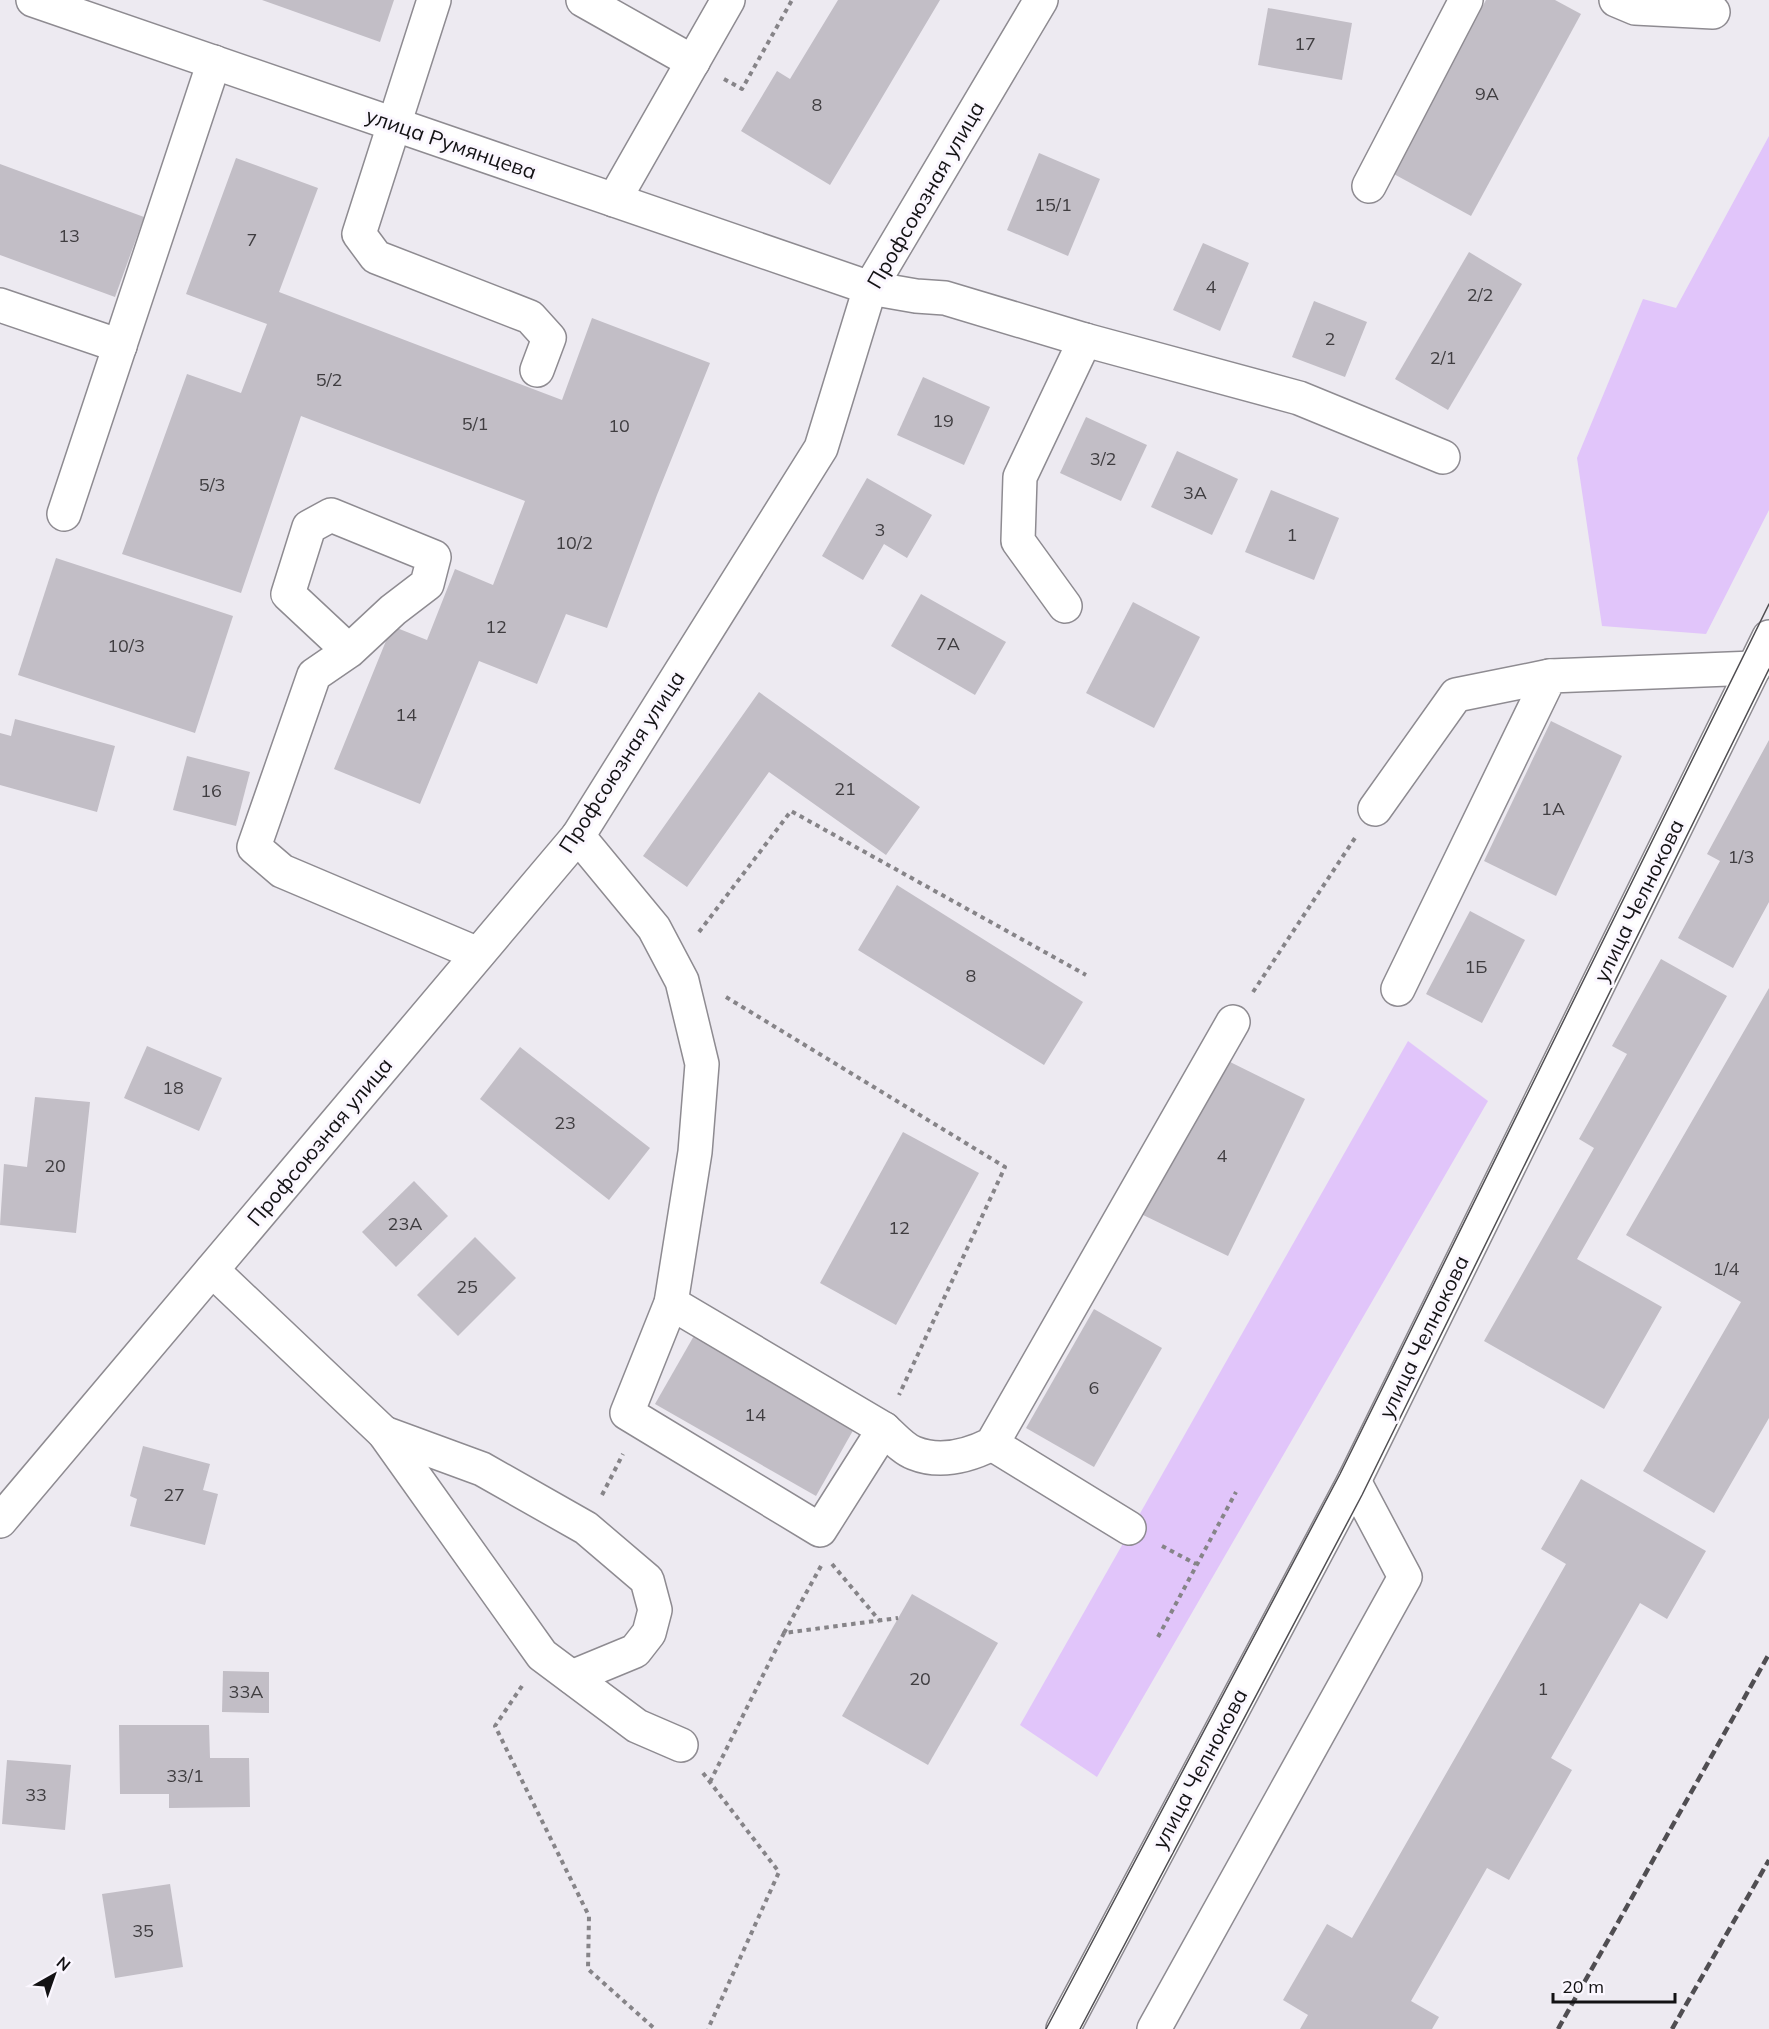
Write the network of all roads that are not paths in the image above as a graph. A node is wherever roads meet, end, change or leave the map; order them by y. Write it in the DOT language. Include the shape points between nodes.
graph roads {
  1 [pos="33,0"];
  2 [pos="434,0"];
  3 [pos="583,0"];
  4 [pos="728,0"];
  5 [pos="1041,0"];
  6 [pos="1466,0"];
  7 [pos="1616,0"];
  8 [pos="1713,12"];
  9 [pos="214,62"];
  10 [pos="693,62"];
  11 [pos="395,125"];
  12 [pos="1369,186"];
  13 [pos="614,200"];
  14 [pos="870,288"];
  15 [pos="0,306"];
  16 [pos="1085,340"];
  17 [pos="120,346"];
  18 [pos="537,370"];
  19 [pos="1443,457"];
  20 [pos="64,514"];
  21 [pos="1065,606"];
  22 [pos="1769,637"];
  23 [pos="349,651"];
  24 [pos="1754,668"];
  25 [pos="1550,676"];
  26 [pos="1375,809"];
  27 [pos="578,836"];
  28 [pos="478,954"];
  29 [pos="1398,989"];
  30 [pos="1233,1022"];
  31 [pos="212,1270"];
  32 [pos="670,1303"];
  33 [pos="884,1429"];
  34 [pos="384,1433"];
  35 [pos="992,1444"];
  36 [pos="1354,1481"];
  37 [pos="0,1521"];
  38 [pos="1129,1528"];
  39 [pos="572,1677"];
  40 [pos="681,1745"];
  41 [pos="1063,2029"];
  42 [pos="1154,2029"];
  1 -- 9 [label="street, улица Румянцева"];
  2 -- 11 [label="street"];
  3 -- 10 [label="street"];
  4 -- 10 [label="street"];
  5 -- 14 [label="street, Профсоюзная улица"];
  6 -- 12 [label="street"];
  7 -- 8 [label="street" via="1635,8"];
  9 -- 11 [label="street, улица Румянцева"];
  9 -- 17 [label="street"];
  10 -- 13 [label="street"];
  11 -- 13 [label="street, улица Румянцева"];
  11 -- 18 [label="street" via="359,234 376,257 530,317 549,338"];
  13 -- 14 [label="street, улица Румянцева"];
  14 -- 16 [label="street, улица Румянцева" via="945,298"];
  14 -- 27 [label="street, Профсоюзная улица" via="821,448"];
  15 -- 17 [label="street"];
  16 -- 19 [label="street, улица Румянцева" via="1299,398"];
  16 -- 21 [label="street" via="1020,477 1018,541"];
  17 -- 20 [label="street"];
  22 -- 24 [label="street, улица Челнокова"];
  23 -- 23 [label="street" via="427,584 434,557 331,515 309,527 288,594"];
  23 -- 28 [label="street" via="314,675 254,847 282,871"];
  24 -- 25 [label="street"];
  24 -- 36 [label="street, улица Челнокова"];
  25 -- 26 [label="street" via="1456,695"];
  25 -- 29 [label="street"];
  27 -- 28 [label="street, Профсоюзная улица"];
  27 -- 32 [label="street" via="654,928 682,981 702,1064 695,1152"];
  28 -- 31 [label="street, Профсоюзная улица"];
  30 -- 35 [label="street"];
  31 -- 34 [label="street"];
  31 -- 37 [label="street, Профсоюзная улица"];
  32 -- 33 [label="street"];
  32 -- 33 [label="street" via="627,1413 806,1522 820,1530"];
  33 -- 35 [label="street" via="913,1453 941,1459 970,1455"];
  34 -- 39 [label="street" via="542,1655"];
  34 -- 39 [label="street" via="482,1469 586,1528 647,1580 655,1610 649,1633 635,1651"];
  35 -- 38 [label="street"];
  36 -- 41 [label="street, улица Челнокова"];
  36 -- 42 [label="street" via="1405,1577"];
  39 -- 40 [label="street" via="637,1726"];
}
